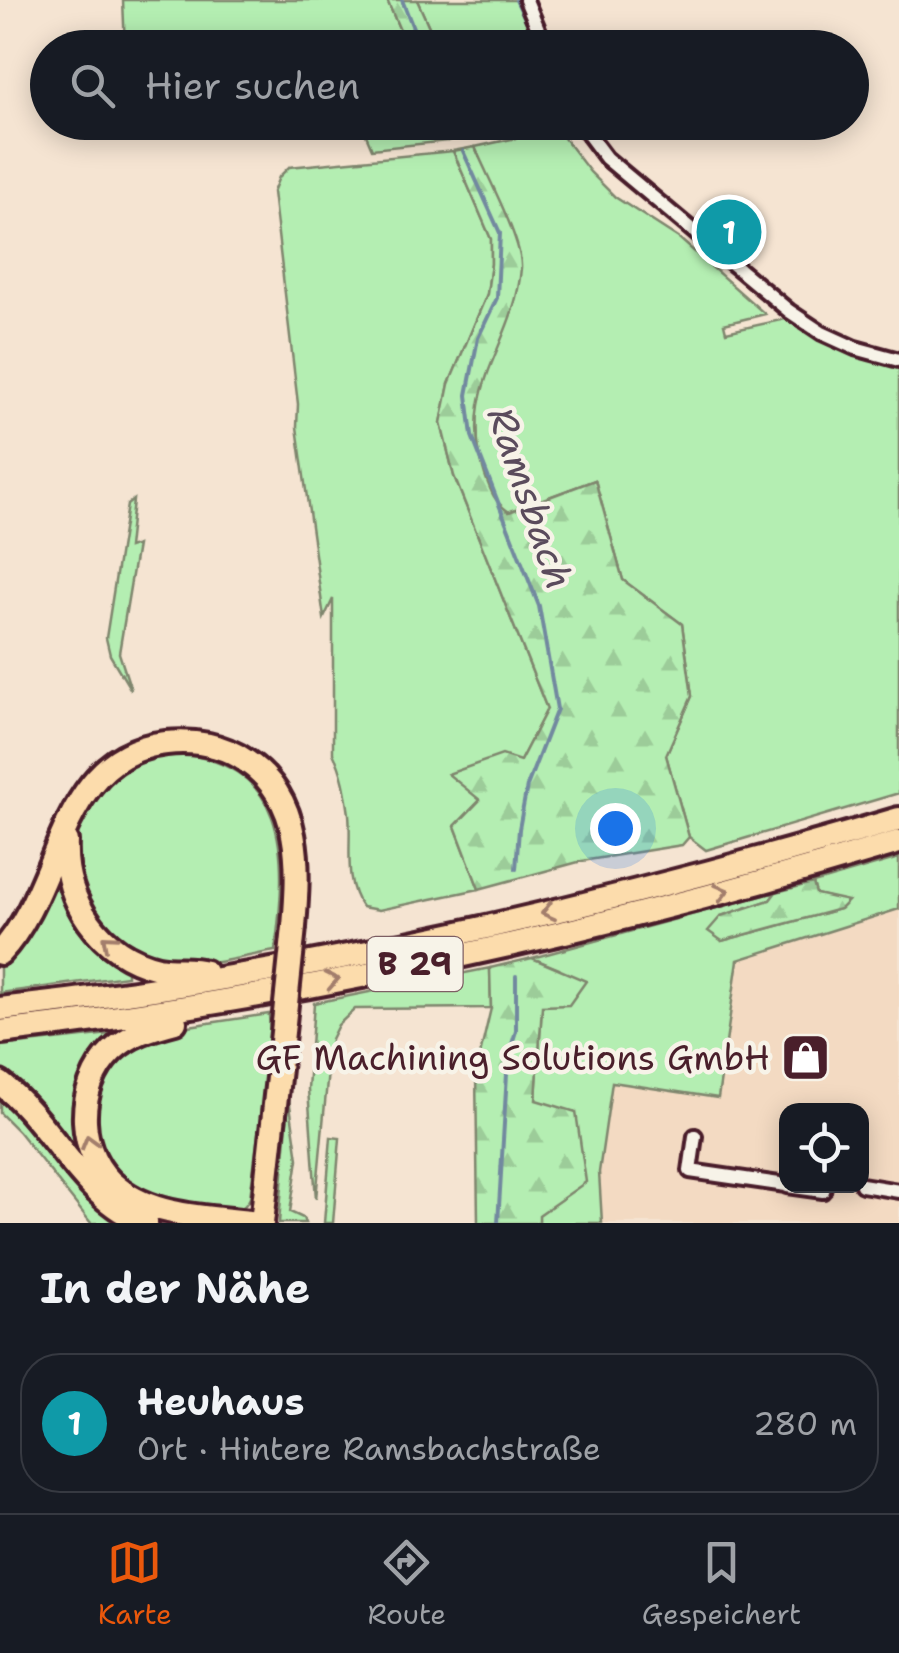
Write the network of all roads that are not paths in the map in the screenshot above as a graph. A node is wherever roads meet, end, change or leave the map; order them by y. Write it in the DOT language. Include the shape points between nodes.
graph roads {
  1 [pos="526,0"];
  2 [pos="538,30"];
  3 [pos="592,140"];
  4 [pos="899,360"];
  5 [pos="899,819"];
  6 [pos="68,823"];
  7 [pos="899,842"];
  8 [pos="0,953"];
  9 [pos="226,978"];
  10 [pos="202,1005"];
  11 [pos="0,1010"];
  12 [pos="0,1032"];
  13 [pos="0,1083"];
  14 [pos="695,1136"];
  15 [pos="779,1185"];
  16 [pos="869,1186"];
  17 [pos="899,1190"];
  18 [pos="146,1223"];
  19 [pos="260,1223"];
  1 -- 2 [label="street"];
  3 -- 4 [label="street" via="789,311 855,348"];
  5 -- 9 [label="highway, B 29, one-way" via="458,934"];
  6 -- 8 [label="highway" via="32,908"];
  9 -- 6 [label="highway, one-way" via="141,963 102,938 70,885"];
  6 -- 19 [label="highway, bridge" via="98,774 161,743 190,742 235,754 271,783 286,809 296,850 294,927"];
  10 -- 7 [label="highway, B 29, one-way" via="628,917"];
  9 -- 11 [label="highway, B 29"];
  10 -- 12 [label="highway, B 29"];
  19 -- 10 [label="highway, one-way" via="169,1211 134,1199 102,1172 87,1140 88,1093 101,1064 128,1039 180,1021"];
  13 -- 18 [label="highway" via="33,1112 100,1196"];
  14 -- 15 [label="street" via="690,1171"];
  16 -- 17 [label="street"];
}
